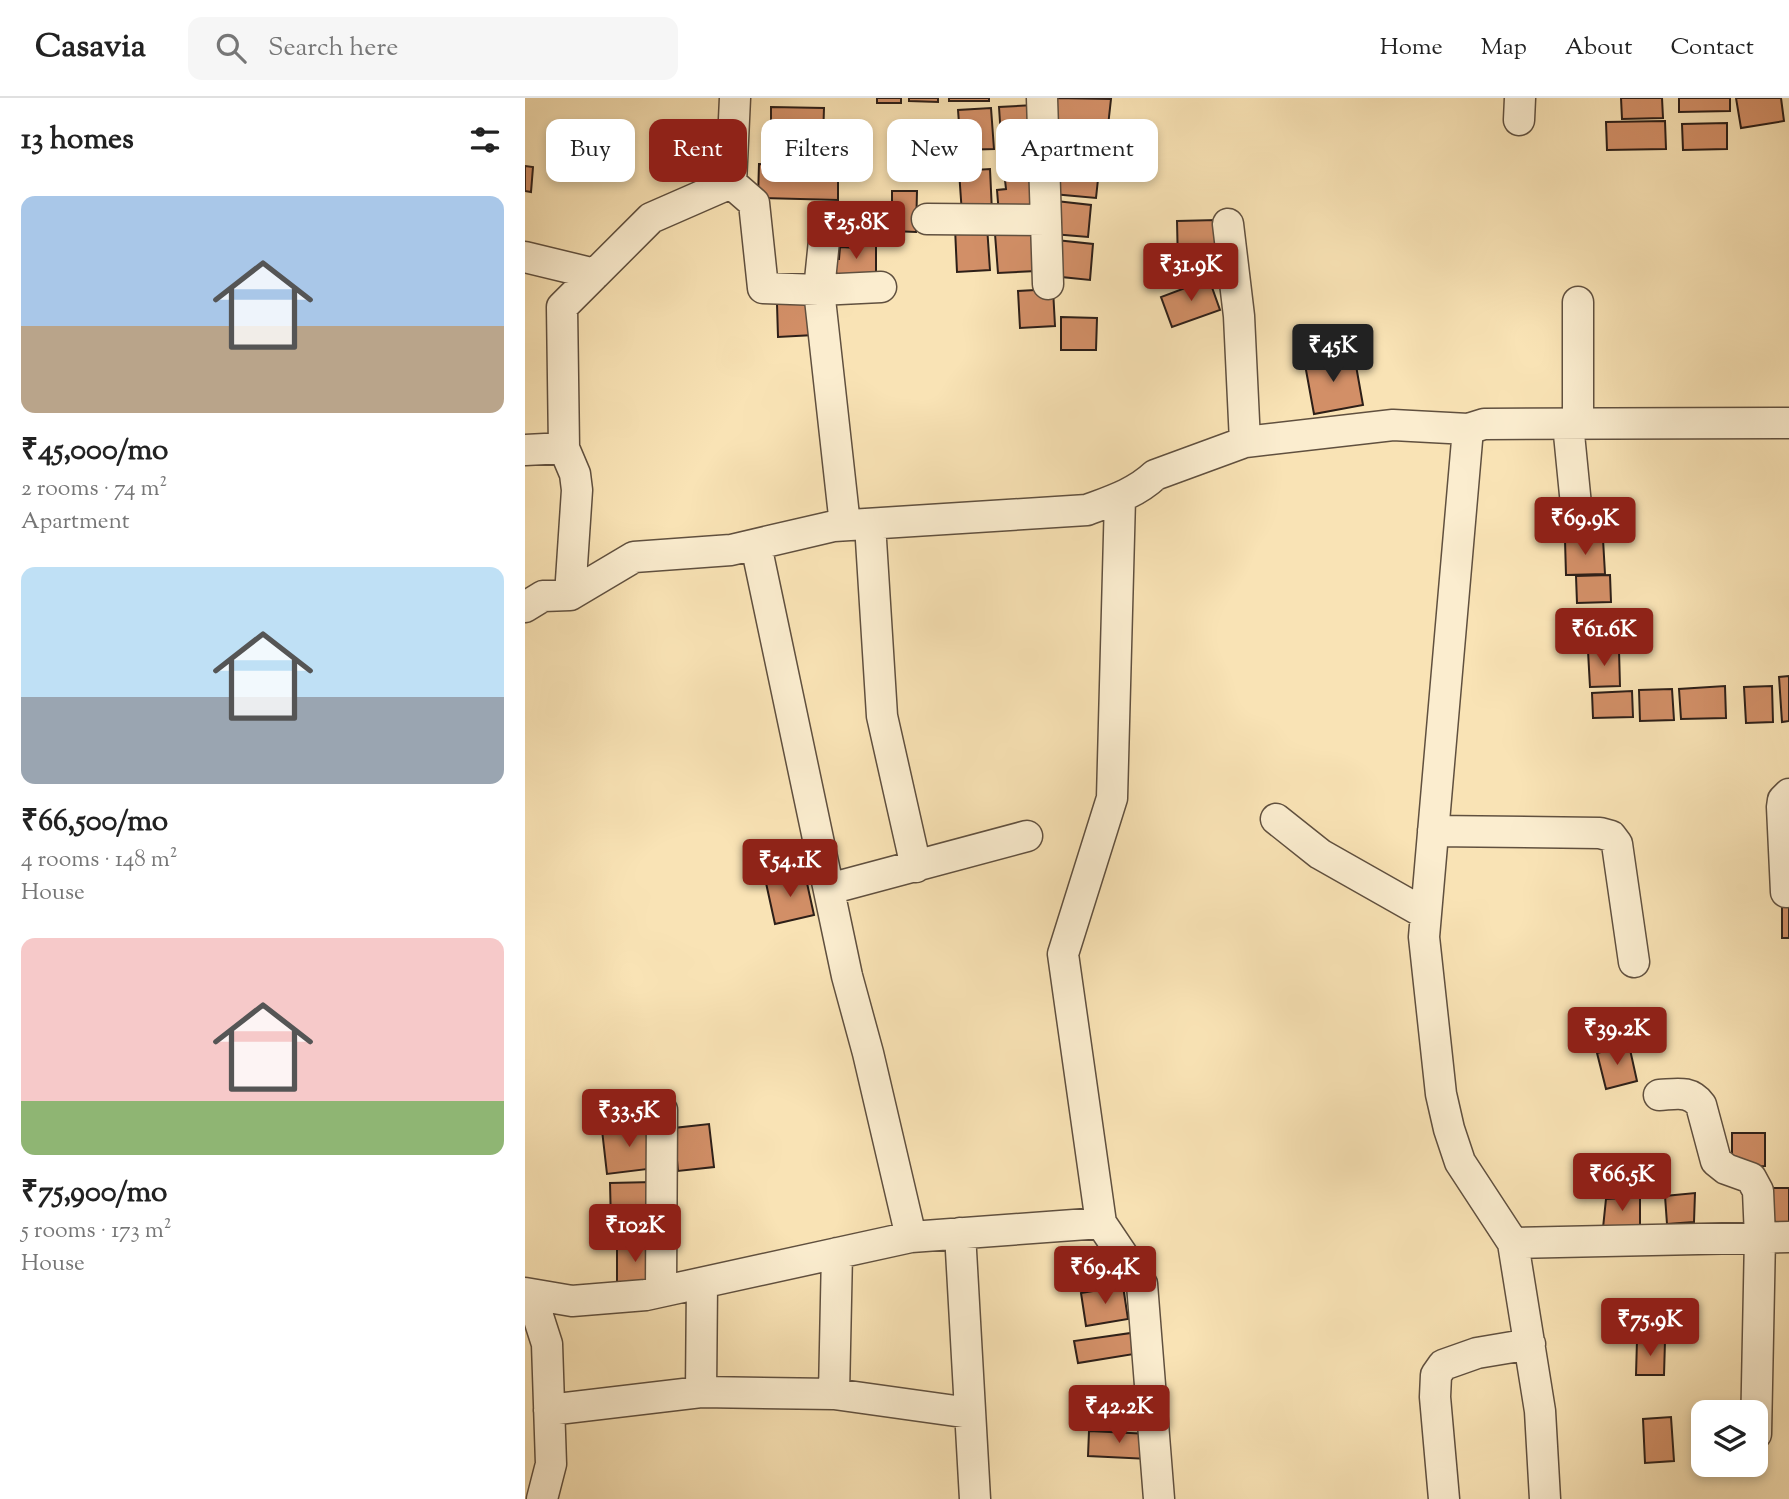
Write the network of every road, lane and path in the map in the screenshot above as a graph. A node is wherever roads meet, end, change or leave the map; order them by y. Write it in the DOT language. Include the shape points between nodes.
graph roads {
  1 [pos="735,98"];
  2 [pos="1042,98"];
  3 [pos="731,183"];
  4 [pos="927,219"];
  5 [pos="1046,220"];
  6 [pos="827,221"];
  7 [pos="1228,224"];
  8 [pos="525,257"];
  9 [pos="595,274"];
  10 [pos="1048,284"];
  11 [pos="881,287"];
  12 [pos="820,290"];
  13 [pos="1578,302"];
  14 [pos="1789,423"];
  15 [pos="1573,424"];
  16 [pos="1468,429"];
  17 [pos="1245,442"];
  18 [pos="564,448"];
  19 [pos="525,450"];
  20 [pos="1120,498"];
  21 [pos="1577,516"];
  22 [pos="858,524"];
  23 [pos="756,545"];
  24 [pos="570,595"];
  25 [pos="525,607"];
  26 [pos="1789,794"];
  27 [pos="1276,819"];
  28 [pos="1433,831"];
  29 [pos="1027,836"];
  30 [pos="916,867"];
  31 [pos="829,889"];
  32 [pos="1786,892"];
  33 [pos="1426,914"];
  34 [pos="1634,962"];
  35 [pos="1659,1095"];
  36 [pos="662,1110"];
  37 [pos="1101,1223"];
  38 [pos="960,1233"];
  39 [pos="911,1237"];
  40 [pos="1775,1237"];
  41 [pos="1513,1243"];
  42 [pos="837,1253"];
  43 [pos="702,1283"];
  44 [pos="661,1292"];
  45 [pos="525,1295"];
  46 [pos="1529,1344"];
  47 [pos="701,1392"];
  48 [pos="834,1395"];
  49 [pos="1759,1400"];
  50 [pos="549,1410"];
  51 [pos="970,1413"];
  52 [pos="538,1464"];
  53 [pos="542,1499"];
  54 [pos="975,1499"];
  55 [pos="1159,1499"];
  56 [pos="1444,1499"];
  57 [pos="1545,1499"];
  1 -- 3 [label="street"];
  2 -- 5 [label="street"];
  3 -- 9 [label="street" via="651,218"];
  3 -- 12 [label="street" via="754,203 763,288"];
  4 -- 5 [label="street"];
  5 -- 10 [label="street"];
  6 -- 12 [label="street"];
  7 -- 17 [label="street" via="1239,316"];
  8 -- 9 [label="street"];
  9 -- 18 [label="street" via="562,307"];
  11 -- 12 [label="street"];
  12 -- 22 [label="street"];
  13 -- 15 [label="street"];
  14 -- 15 [label="street"];
  15 -- 16 [label="street" via="1484,424"];
  15 -- 21 [label="street"];
  16 -- 17 [label="street" via="1393,425"];
  16 -- 28 [label="street"];
  17 -- 20 [label="street" via="1155,475"];
  18 -- 19 [label="street"];
  18 -- 24 [label="street" via="577,491"];
  20 -- 22 [label="street" via="1087,510"];
  20 -- 37 [label="street" via="1112,798 1063,954"];
  22 -- 23 [label="street"];
  22 -- 30 [label="street" via="883,716"];
  23 -- 24 [label="street" via="634,557"];
  23 -- 31 [label="street"];
  24 -- 25 [label="street" via="543,596"];
  26 -- 32 [label="street" via="1782,807"];
  27 -- 33 [label="street" via="1320,854"];
  28 -- 33 [label="street"];
  28 -- 34 [label="street" via="1611,836 1617,844"];
  29 -- 30 [label="street"];
  30 -- 31 [label="street"];
  31 -- 39 [label="street"];
  33 -- 41 [label="street" via="1424,937 1435,1041 1449,1129 1460,1162"];
  35 -- 40 [label="street" via="1689,1094 1701,1105 1716,1161 1755,1182"];
  36 -- 44 [label="street"];
  37 -- 38 [label="street"];
  37 -- 55 [label="street" via="1142,1284"];
  38 -- 39 [label="street"];
  38 -- 51 [label="street"];
  39 -- 42 [label="street"];
  40 -- 41 [label="street"];
  40 -- 49 [label="street"];
  41 -- 46 [label="street"];
  42 -- 43 [label="street"];
  42 -- 48 [label="street"];
  43 -- 44 [label="street"];
  43 -- 47 [label="street"];
  44 -- 45 [label="street" via="572,1301"];
  45 -- 50 [label="street" via="547,1344"];
  46 -- 56 [label="street" via="1477,1353 1443,1365 1436,1375"];
  46 -- 57 [label="street" via="1540,1412"];
  47 -- 48 [label="street"];
  47 -- 50 [label="street"];
  48 -- 51 [label="street"];
  50 -- 52 [label="street"];
  51 -- 54 [label="street"];
  52 -- 53 [label="street"];
}
